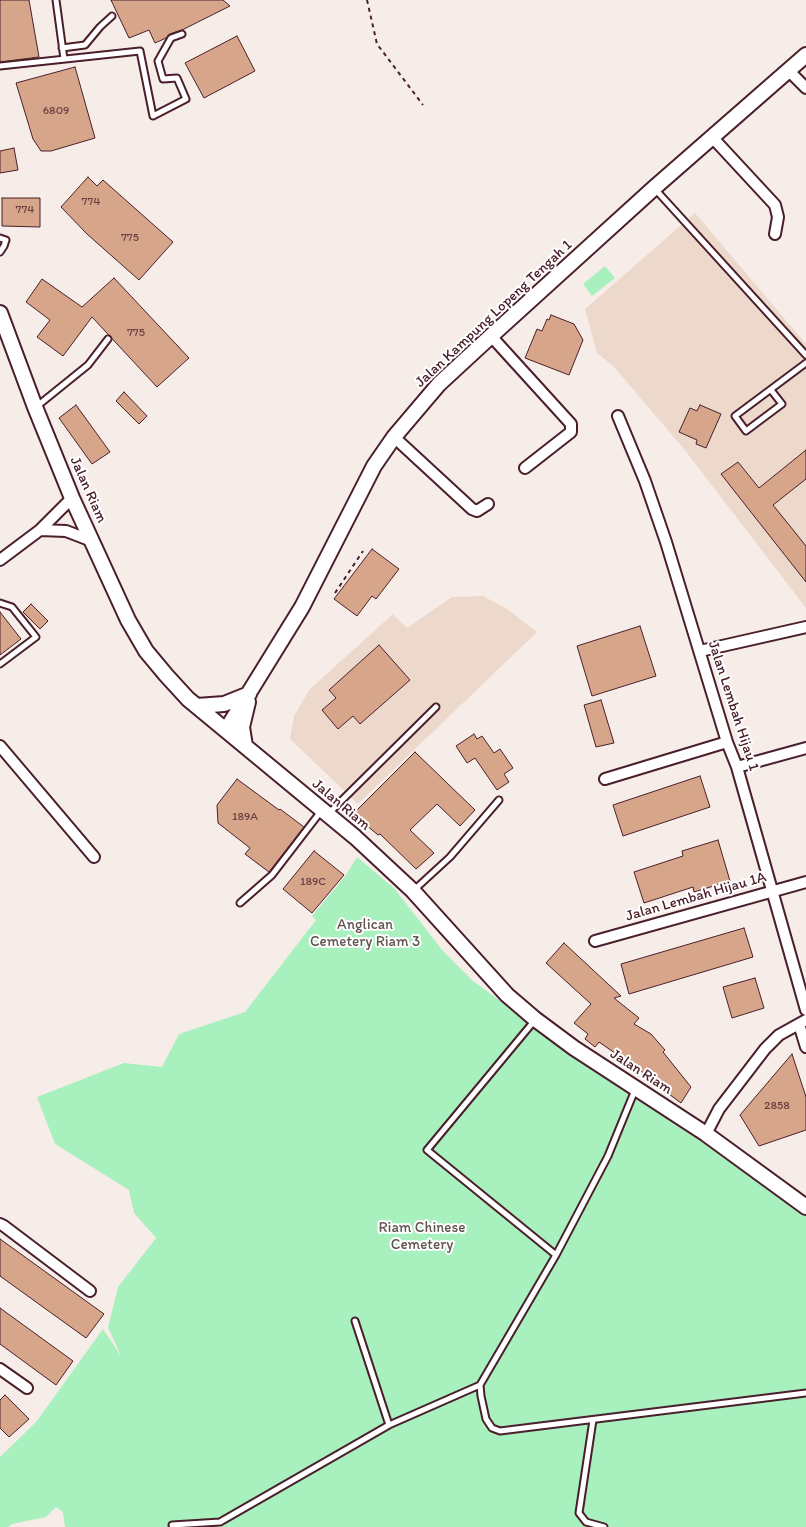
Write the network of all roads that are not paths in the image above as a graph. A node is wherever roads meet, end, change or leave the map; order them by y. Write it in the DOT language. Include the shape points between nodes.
graph roads {
  1 [pos="56,0"];
  2 [pos="112,16"];
  3 [pos="182,34"];
  4 [pos="62,48"];
  5 [pos="806,55"];
  6 [pos="64,59"];
  7 [pos="0,66"];
  8 [pos="788,70"];
  9 [pos="806,88"];
  10 [pos="712,137"];
  11 [pos="654,188"];
  12 [pos="775,234"];
  13 [pos="0,238"];
  14 [pos="0,252"];
  15 [pos="0,313"];
  16 [pos="491,336"];
  17 [pos="108,338"];
  18 [pos="806,355"];
  19 [pos="806,363"];
  20 [pos="771,390"];
  21 [pos="35,407"];
  22 [pos="618,416"];
  23 [pos="394,437"];
  24 [pos="525,468"];
  25 [pos="72,498"];
  26 [pos="488,504"];
  27 [pos="40,530"];
  28 [pos="92,541"];
  29 [pos="0,560"];
  30 [pos="0,603"];
  31 [pos="806,627"];
  32 [pos="700,651"];
  33 [pos="0,664"];
  34 [pos="249,694"];
  35 [pos="196,706"];
  36 [pos="436,706"];
  37 [pos="226,730"];
  38 [pos="727,742"];
  39 [pos="245,746"];
  40 [pos="806,748"];
  41 [pos="1,751"];
  42 [pos="738,767"];
  43 [pos="605,779"];
  44 [pos="499,800"];
  45 [pos="325,812"];
  46 [pos="94,857"];
  47 [pos="806,882"];
  48 [pos="413,891"];
  49 [pos="772,891"];
  50 [pos="240,902"];
  51 [pos="595,941"];
  52 [pos="806,1010"];
  53 [pos="535,1020"];
  54 [pos="802,1022"];
  55 [pos="806,1047"];
  56 [pos="636,1087"];
  57 [pos="706,1134"];
  58 [pos="806,1207"];
  59 [pos="0,1224"];
  60 [pos="556,1255"];
  61 [pos="90,1291"];
  62 [pos="354,1321"];
  63 [pos="1,1370"];
  64 [pos="480,1385"];
  65 [pos="27,1388"];
  66 [pos="806,1393"];
  67 [pos="593,1420"];
  68 [pos="389,1425"];
  69 [pos="172,1525"];
  70 [pos="604,1527"];
  1 -- 4 [label="lane"];
  2 -- 4 [label="lane" via="85,45"];
  3 -- 6 [label="lane" via="171,38 158,61 163,79 177,78 186,100 152,116 140,51"];
  4 -- 6 [label="lane"];
  5 -- 8 [label="main road, Jalan Kampung Lopeng Tengah 1"];
  6 -- 7 [label="lane"];
  8 -- 9 [label="street"];
  8 -- 10 [label="main road, Jalan Kampung Lopeng Tengah 1"];
  10 -- 11 [label="main road, Jalan Kampung Lopeng Tengah 1"];
  10 -- 12 [label="street" via="775,205 778,216"];
  11 -- 16 [label="main road, Jalan Kampung Lopeng Tengah 1"];
  11 -- 18 [label="lane"];
  13 -- 14 [label="lane" via="6,240"];
  15 -- 21 [label="main road, Jalan Riam"];
  16 -- 23 [label="main road, Jalan Kampung Lopeng Tengah 1" via="439,384"];
  16 -- 24 [label="street" via="571,424 571,432"];
  17 -- 21 [label="lane" via="88,365"];
  19 -- 20 [label="lane"];
  20 -- 20 [label="lane" via="735,416 746,431 782,404"];
  21 -- 25 [label="main road, Jalan Riam"];
  22 -- 32 [label="street, Jalan Lembah Hijau 1" via="645,481"];
  23 -- 26 [label="street" via="472,509 477,511"];
  23 -- 34 [label="main road, Jalan Kampung Lopeng Tengah 1" via="374,466 302,607"];
  25 -- 27 [label="street"];
  25 -- 28 [label="main road, Jalan Riam"];
  27 -- 28 [label="street" via="66,531"];
  27 -- 29 [label="street"];
  28 -- 35 [label="main road, Jalan Riam" via="146,651"];
  30 -- 33 [label="lane" via="12,607 36,637"];
  31 -- 32 [label="street"];
  32 -- 38 [label="street, Jalan Lembah Hijau 1"];
  34 -- 35 [label="main road" via="224,704"];
  34 -- 37 [label="main road, Jalan Kampung Lopeng Tengah 1"];
  34 -- 39 [label="main road" via="242,727"];
  35 -- 37 [label="main road, Jalan Riam"];
  36 -- 45 [label="lane"];
  37 -- 39 [label="main road, Jalan Riam"];
  38 -- 42 [label="street, Jalan Lembah Hijau 1"];
  38 -- 43 [label="street"];
  39 -- 45 [label="main road, Jalan Riam"];
  40 -- 42 [label="street"];
  41 -- 46 [label="street"];
  42 -- 49 [label="street, Jalan Lembah Hijau 1"];
  44 -- 48 [label="lane" via="450,857"];
  45 -- 48 [label="main road, Jalan Riam"];
  45 -- 50 [label="lane" via="272,875"];
  47 -- 49 [label="street, Jalan Lembah Hijau 1A"];
  48 -- 53 [label="main road, Jalan Riam" via="488,975"];
  49 -- 51 [label="street, Jalan Lembah Hijau 1A"];
  49 -- 52 [label="street, Jalan Lembah Hijau 1"];
  53 -- 56 [label="main road, Jalan Riam"];
  53 -- 60 [label="lane" via="427,1150"];
  54 -- 55 [label="street"];
  54 -- 57 [label="street" via="778,1035 765,1049 719,1109"];
  56 -- 57 [label="main road, Jalan Riam"];
  56 -- 60 [label="lane" via="608,1156"];
  57 -- 58 [label="main road, Jalan Riam"];
  59 -- 61 [label="street"];
  60 -- 64 [label="lane"];
  62 -- 68 [label="lane"];
  63 -- 65 [label="street"];
  64 -- 67 [label="lane" via="486,1419 492,1428 500,1431"];
  64 -- 68 [label="lane"];
  66 -- 67 [label="lane"];
  67 -- 70 [label="lane" via="579,1513 586,1522"];
  68 -- 69 [label="lane" via="220,1522"];
}
